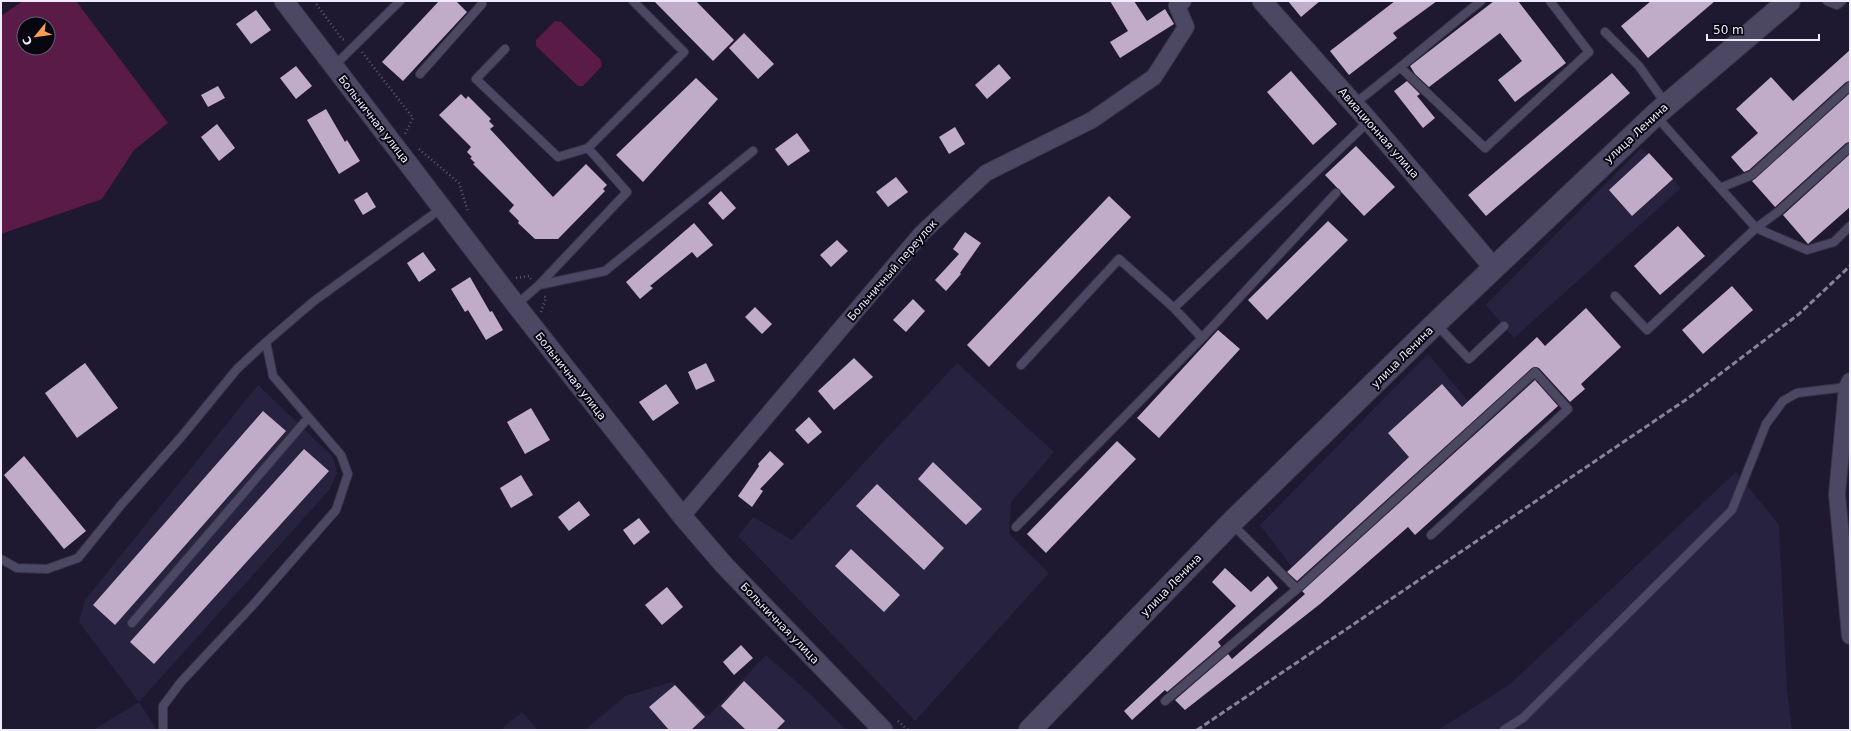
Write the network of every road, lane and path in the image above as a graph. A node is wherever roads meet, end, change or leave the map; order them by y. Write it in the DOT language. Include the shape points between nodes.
graph roads {
  1 [pos="284,1"];
  2 [pos="400,1"];
  3 [pos="633,1"];
  4 [pos="1183,1"];
  5 [pos="1262,1"];
  6 [pos="1481,1"];
  7 [pos="1550,1"];
  8 [pos="1827,1"];
  9 [pos="1842,1"];
  10 [pos="482,2"];
  11 [pos="1785,2"];
  12 [pos="1605,32"];
  13 [pos="505,49"];
  14 [pos="334,66"];
  15 [pos="1400,67"];
  16 [pos="420,74"];
  17 [pos="1850,86"];
  18 [pos="1354,104"];
  19 [pos="1661,110"];
  20 [pos="1369,121"];
  21 [pos="1850,147"];
  22 [pos="588,148"];
  23 [pos="753,150"];
  24 [pos="1720,188"];
  25 [pos="1336,193"];
  26 [pos="443,207"];
  27 [pos="1850,226"];
  28 [pos="1756,228"];
  29 [pos="1494,268"];
  30 [pos="539,285"];
  31 [pos="1616,296"];
  32 [pos="516,305"];
  33 [pos="1174,308"];
  34 [pos="1436,323"];
  35 [pos="1504,326"];
  36 [pos="1202,338"];
  37 [pos="266,342"];
  38 [pos="1021,365"];
  39 [pos="1849,386"];
  40 [pos="308,418"];
  41 [pos="682,516"];
  42 [pos="1231,523"];
  43 [pos="1016,527"];
  44 [pos="1431,535"];
  45 [pos="1,560"];
  46 [pos="1297,589"];
  47 [pos="132,624"];
  48 [pos="1850,636"];
  49 [pos="1165,701"];
  50 [pos="163,730"];
  51 [pos="883,730"];
  52 [pos="1031,730"];
  53 [pos="1504,730"];
  1 -- 14 [label="street, Больничная улица"];
  2 -- 14 [label="lane"];
  3 -- 22 [label="lane" via="684,52"];
  4 -- 41 [label="street, Больничный переулок" via="1177,6 1186,27 1154,77 1092,120 986,173 922,233"];
  5 -- 18 [label="street, Авиационная улица"];
  6 -- 15 [label="lane"];
  7 -- 15 [label="lane" via="1589,52 1484,148"];
  8 -- 9 [label="lane" via="1837,5"];
  10 -- 16 [label="lane"];
  11 -- 19 [label="main road, улица Ленина"];
  12 -- 19 [label="lane" via="1639,66"];
  13 -- 22 [label="lane" via="476,79 558,157"];
  14 -- 26 [label="street, Больничная улица"];
  15 -- 18 [label="lane"];
  17 -- 24 [label="lane" via="1752,175"];
  18 -- 20 [label="street, Авиационная улица"];
  19 -- 24 [label="lane"];
  19 -- 29 [label="main road, улица Ленина"];
  20 -- 29 [label="street, Авиационная улица"];
  20 -- 33 [label="lane"];
  21 -- 28 [label="lane"];
  22 -- 30 [label="lane" via="626,192"];
  23 -- 30 [label="lane" via="605,271"];
  24 -- 28 [label="lane"];
  25 -- 36 [label="lane"];
  26 -- 32 [label="street, Больничная улица"];
  26 -- 37 [label="lane" via="314,301"];
  27 -- 28 [label="lane" via="1834,242 1807,250"];
  28 -- 31 [label="lane" via="1647,330"];
  29 -- 34 [label="main road, улица Ленина"];
  30 -- 32 [label="lane"];
  32 -- 41 [label="street, Больничная улица"];
  33 -- 36 [label="lane"];
  33 -- 38 [label="lane" via="1119,259"];
  34 -- 35 [label="lane" via="1469,359"];
  34 -- 42 [label="main road, улица Ленина"];
  36 -- 43 [label="lane"];
  37 -- 40 [label="lane" via="273,376"];
  37 -- 45 [label="lane" via="237,369 78,558 47,568 17,568"];
  39 -- 48 [label="street" via="1837,494"];
  39 -- 53 [label="lane" via="1797,393 1783,401 1766,424 1732,510 1523,718"];
  40 -- 47 [label="lane"];
  40 -- 50 [label="lane" via="341,456 348,474 336,510 181,682 163,706"];
  41 -- 51 [label="street, Больничная улица" via="729,570"];
  42 -- 46 [label="lane"];
  42 -- 52 [label="main road, улица Ленина"];
  44 -- 46 [label="lane" via="1568,409 1535,372"];
  46 -- 49 [label="lane"];
}
